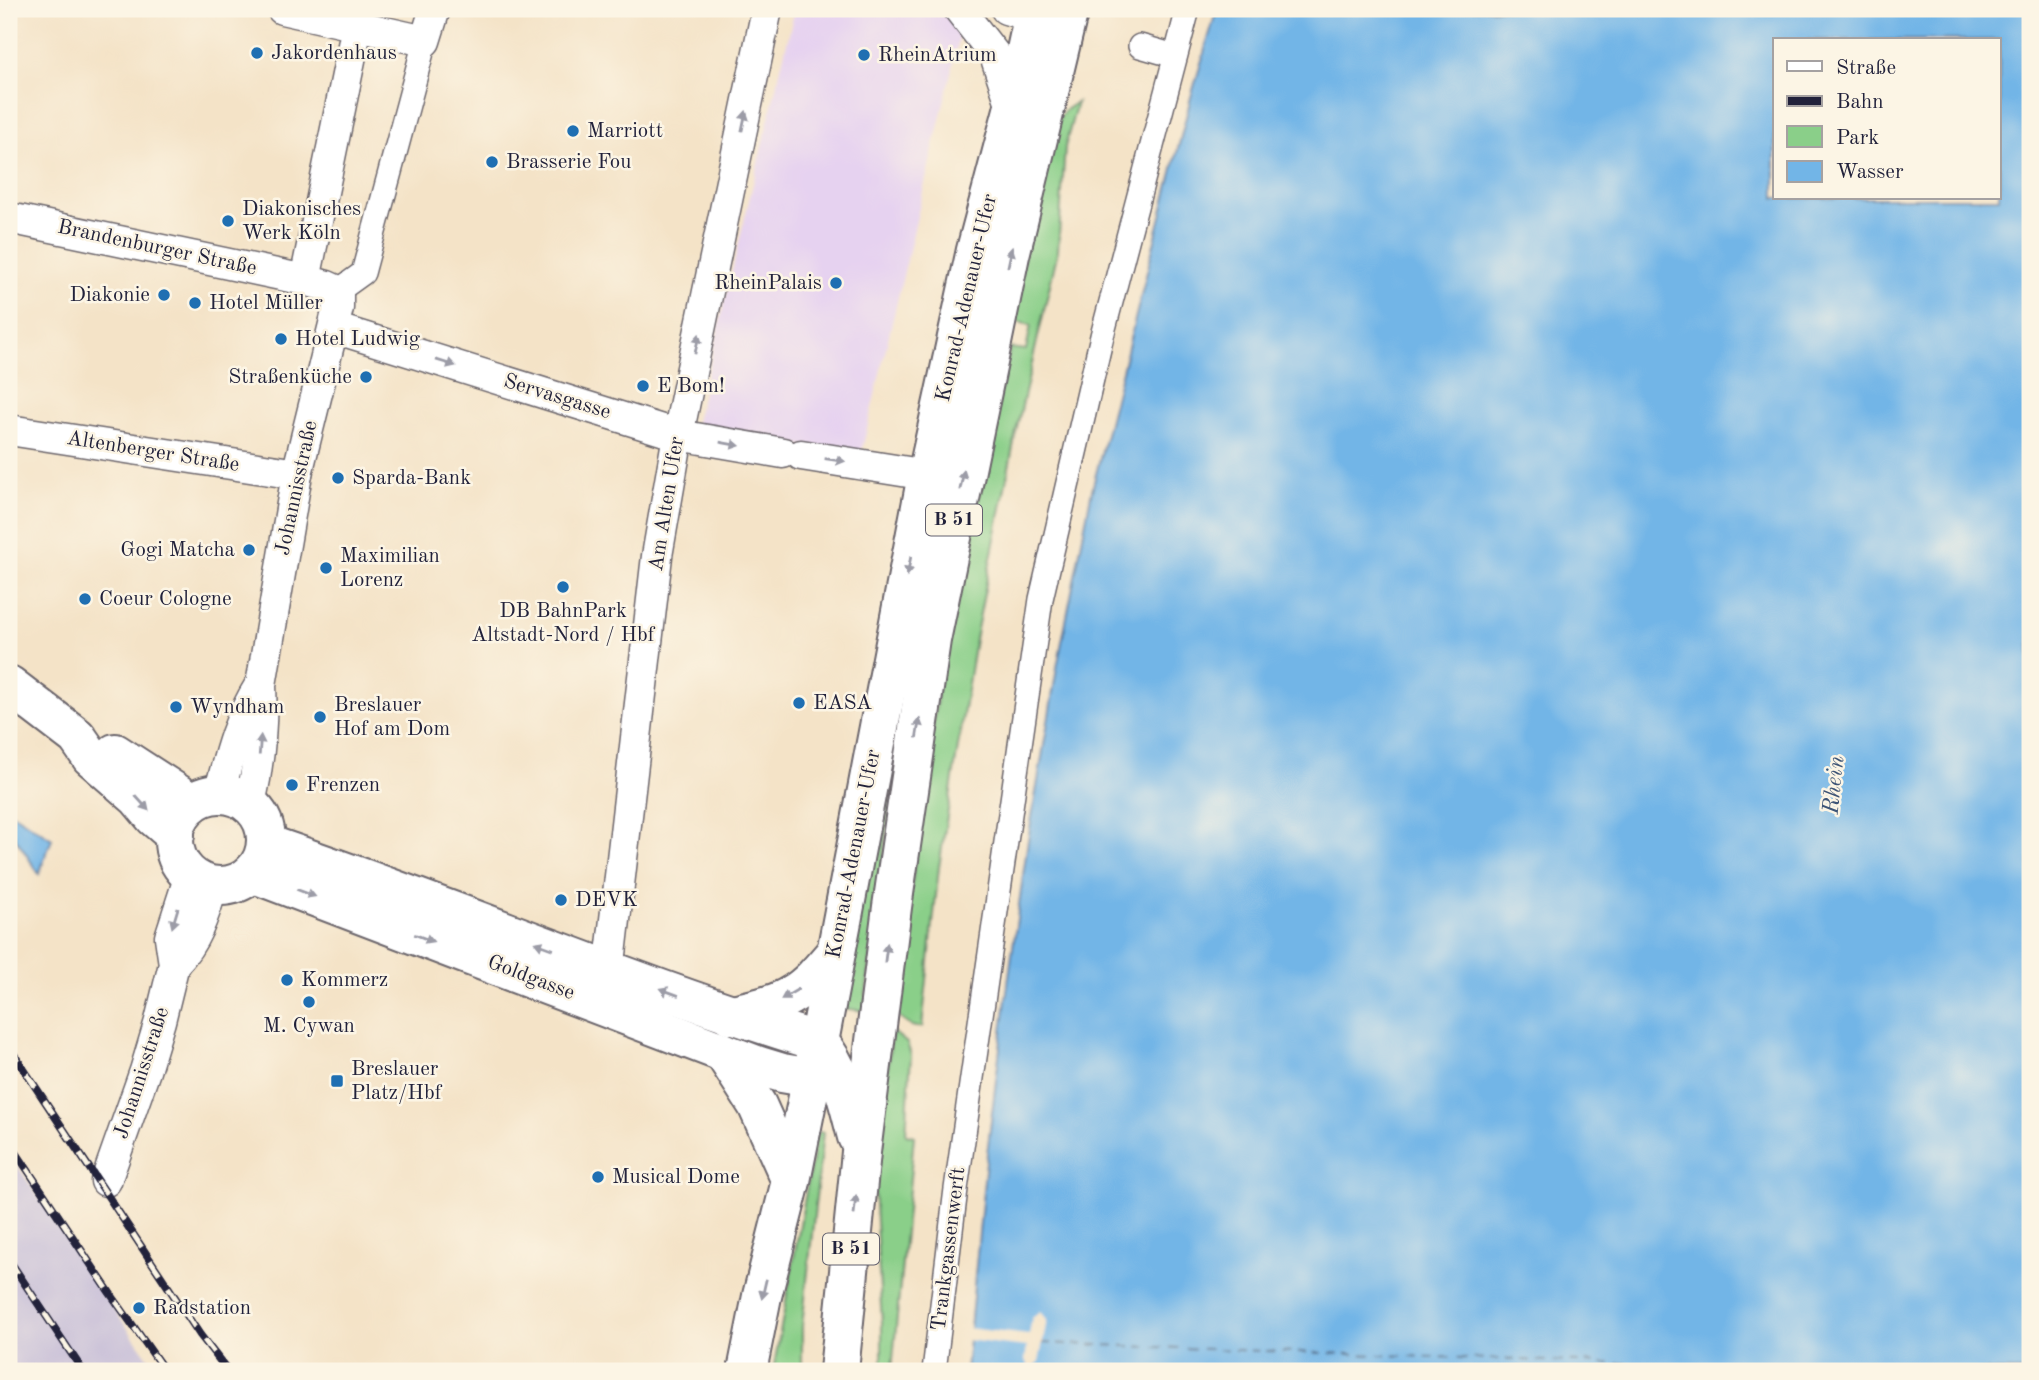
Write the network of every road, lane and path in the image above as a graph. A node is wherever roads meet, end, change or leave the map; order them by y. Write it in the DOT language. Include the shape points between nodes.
graph roads {
  1 [pos="282,9"];
  2 [pos="435,9"];
  3 [pos="767,9"];
  4 [pos="959,9"];
  5 [pos="1188,9"];
  6 [pos="1042,14"];
  7 [pos="357,26"];
  8 [pos="425,41"];
  9 [pos="1140,46"];
  10 [pos="1175,56"];
  11 [pos="1013,110"];
  12 [pos="9,218"];
  13 [pos="304,280"];
  14 [pos="338,291"];
  15 [pos="334,328"];
  16 [pos="9,430"];
  17 [pos="678,435"];
  18 [pos="298,474"];
  19 [pos="927,475"];
  20 [pos="9,685"];
  21 [pos="209,809"];
  22 [pos="259,858"];
  23 [pos="202,880"];
  24 [pos="836,952"];
  25 [pos="607,988"];
  26 [pos="730,1014"];
  27 [pos="877,1040"];
  28 [pos="723,1052"];
  29 [pos="822,1063"];
  30 [pos="861,1152"];
  31 [pos="106,1181"];
  32 [pos="791,1181"];
  33 [pos="843,1363"];
  34 [pos="747,1371"];
  35 [pos="934,1371"];
  1 -- 7 [label="street"];
  2 -- 8 [label="street"];
  17 -- 3 [label="street, Am Alten Ufer, one-way"];
  4 -- 11 [label="street" via="995,55"];
  5 -- 10 [label="street"];
  6 -- 11 [label="main road, Konrad-Adenauer-Ufer / B 51"];
  27 -- 6 [label="main road, Konrad-Adenauer-Ufer / B 51, one-way" via="931,640 1010,255"];
  7 -- 8 [label="street"];
  7 -- 13 [label="street"];
  8 -- 14 [label="street" via="363,273"];
  9 -- 10 [label="street"];
  10 -- 35 [label="street, Trankgassenwerft" via="1089,386 1041,599 964,1126"];
  11 -- 19 [label="main road, Konrad-Adenauer-Ufer / B 51" via="976,250"];
  12 -- 13 [label="street, Brandenburger Straße"];
  13 -- 14 [label="street"];
  14 -- 15 [label="street, Johannisstraße"];
  15 -- 17 [label="street, Servasgasse, one-way"];
  15 -- 18 [label="street, Johannisstraße"];
  16 -- 18 [label="street, Altenberger Straße"];
  17 -- 19 [label="street, Servasgasse, one-way"];
  17 -- 25 [label="street, Am Alten Ufer" via="657,556"];
  18 -- 21 [label="street, Johannisstraße" via="261,685 259,761"];
  19 -- 24 [label="main road, Konrad-Adenauer-Ufer / B 51, one-way"];
  20 -- 21 [label="main road" via="77,737 96,741"];
  21 -- 22 [label="main road" via="260,816 265,830"];
  21 -- 23 [label="main road" via="178,857"];
  22 -- 23 [label="main road" via="241,881 227,885"];
  22 -- 25 [label="main road, Goldgasse"];
  23 -- 31 [label="street, Johannisstraße" via="170,937 174,964 145,1071"];
  24 -- 26 [label="main road, one-way" via="792,995"];
  24 -- 29 [label="main road, Konrad-Adenauer-Ufer / B 51"];
  26 -- 25 [label="main road, Goldgasse, one-way"];
  25 -- 28 [label="main road, Goldgasse"];
  26 -- 29 [label="main road, Goldgasse"];
  27 -- 29 [label="main road" via="856,1059"];
  27 -- 30 [label="main road, Konrad-Adenauer-Ufer / B 51"];
  28 -- 29 [label="main road, Goldgasse" via="782,1073"];
  28 -- 32 [label="main road" via="757,1105"];
  29 -- 30 [label="main road"];
  29 -- 32 [label="main road, Konrad-Adenauer-Ufer / B 51"];
  33 -- 30 [label="main road, Konrad-Adenauer-Ufer / B 51, one-way"];
  32 -- 34 [label="main road, Konrad-Adenauer-Ufer / B 51, one-way"];
}
